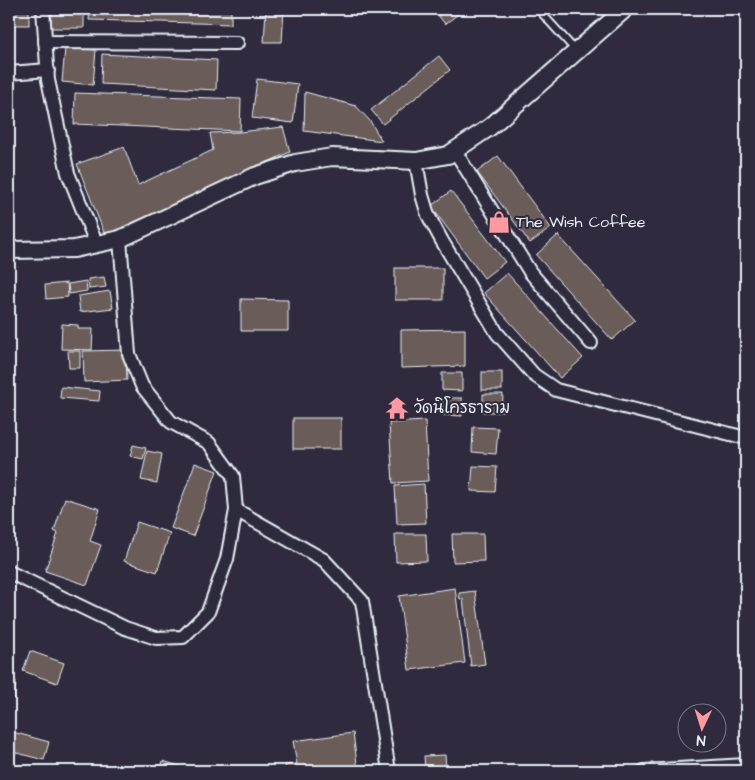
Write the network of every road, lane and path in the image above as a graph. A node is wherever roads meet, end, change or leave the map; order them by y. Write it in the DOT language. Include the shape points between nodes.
graph roads {
  1 [pos="42,9"];
  2 [pos="538,9"];
  3 [pos="625,9"];
  4 [pos="46,42"];
  5 [pos="237,43"];
  6 [pos="577,52"];
  7 [pos="48,70"];
  8 [pos="9,73"];
  9 [pos="455,150"];
  10 [pos="416,161"];
  11 [pos="120,239"];
  12 [pos="96,243"];
  13 [pos="9,250"];
  14 [pos="591,343"];
  15 [pos="746,438"];
  16 [pos="236,510"];
  17 [pos="9,572"];
  18 [pos="746,765"];
  19 [pos="389,771"];
  20 [pos="644,771"];
  1 -- 4 [label="street"];
  2 -- 6 [label="lane"];
  3 -- 6 [label="street"];
  4 -- 5 [label="street"];
  4 -- 7 [label="street"];
  6 -- 9 [label="street" via="490,127"];
  7 -- 8 [label="street"];
  7 -- 12 [label="street" via="68,173"];
  9 -- 10 [label="street" via="448,155"];
  9 -- 14 [label="street" via="530,272"];
  10 -- 11 [label="street" via="332,158 295,163 255,176"];
  10 -- 15 [label="street" via="428,214 442,241 497,333 534,375 556,390"];
  11 -- 12 [label="street"];
  11 -- 16 [label="street" via="128,354 142,386 171,422 209,443 233,476"];
  12 -- 13 [label="street" via="74,249"];
  16 -- 17 [label="street" via="227,559 208,612 182,637 156,638 125,628"];
  16 -- 19 [label="street" via="324,560 362,601"];
  18 -- 20 [label="street"];
}
